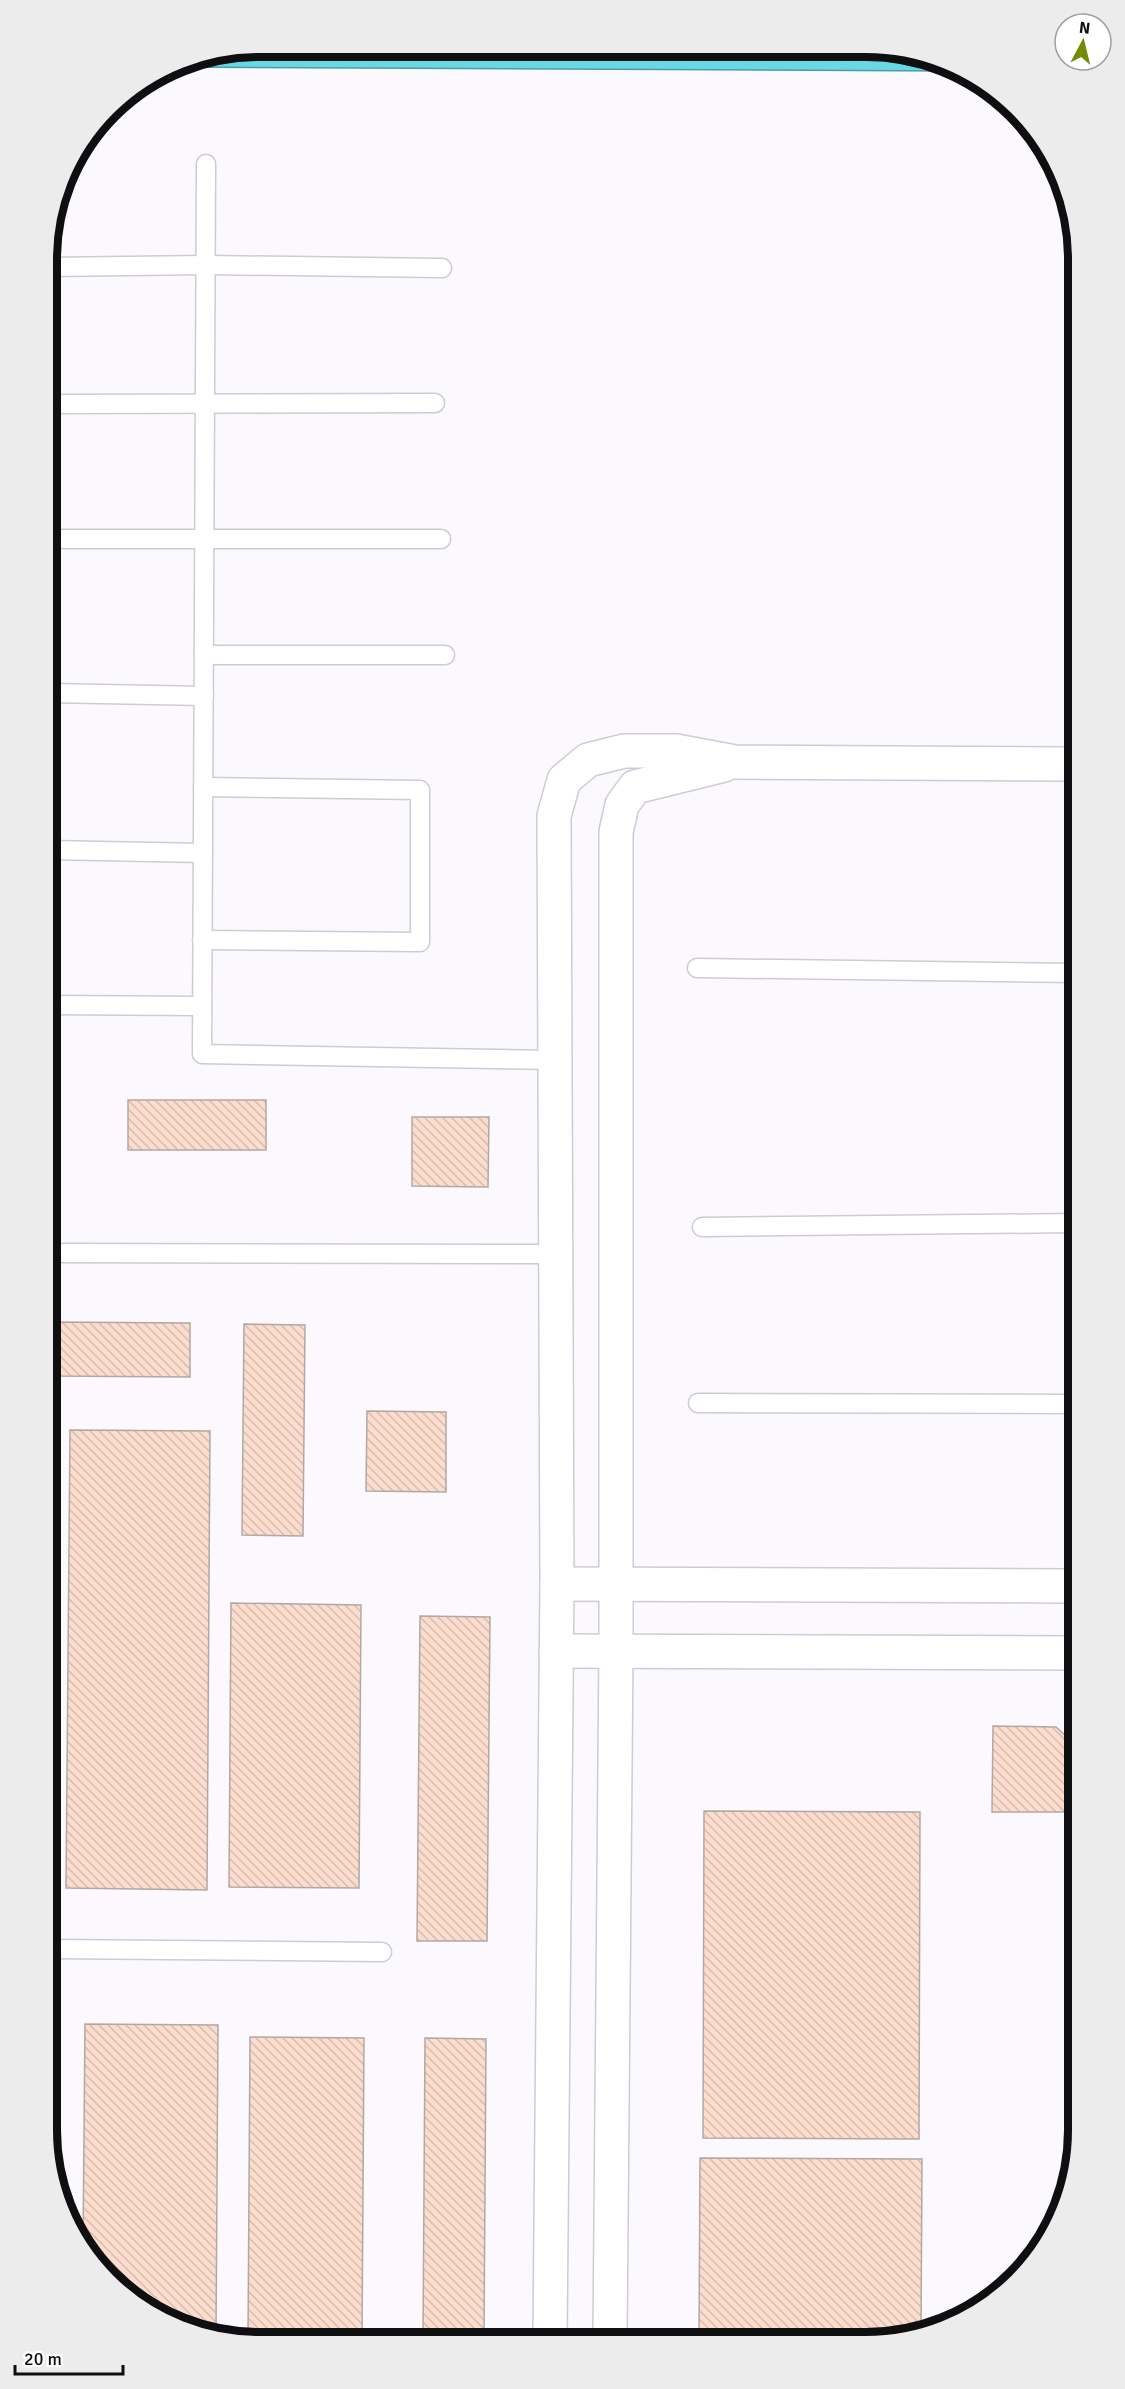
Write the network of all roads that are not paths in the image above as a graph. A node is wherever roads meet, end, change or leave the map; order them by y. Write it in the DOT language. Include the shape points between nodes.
graph roads {
  1 [pos="206,164"];
  2 [pos="206,264"];
  3 [pos="57,267"];
  4 [pos="442,268"];
  5 [pos="435,403"];
  6 [pos="57,404"];
  7 [pos="205,404"];
  8 [pos="57,538"];
  9 [pos="204,538"];
  10 [pos="441,539"];
  11 [pos="204,655"];
  12 [pos="445,655"];
  13 [pos="57,693"];
  14 [pos="204,696"];
  15 [pos="735,762"];
  16 [pos="1068,764"];
  17 [pos="203,787"];
  18 [pos="57,850"];
  19 [pos="203,853"];
  20 [pos="202,940"];
  21 [pos="697,968"];
  22 [pos="1068,973"];
  23 [pos="57,1005"];
  24 [pos="202,1006"];
  25 [pos="555,1060"];
  26 [pos="1068,1223"];
  27 [pos="702,1227"];
  28 [pos="57,1253"];
  29 [pos="555,1254"];
  30 [pos="698,1403"];
  31 [pos="1068,1404"];
  32 [pos="557,1584"];
  33 [pos="615,1584"];
  34 [pos="1068,1586"];
  35 [pos="616,1650"];
  36 [pos="556,1652"];
  37 [pos="1068,1653"];
  38 [pos="57,1949"];
  39 [pos="382,1952"];
  40 [pos="550,2332"];
  41 [pos="610,2332"];
  1 -- 2 [label="lane"];
  2 -- 3 [label="lane"];
  2 -- 4 [label="lane"];
  2 -- 7 [label="lane"];
  5 -- 7 [label="lane"];
  6 -- 7 [label="lane"];
  7 -- 9 [label="lane"];
  8 -- 9 [label="lane"];
  9 -- 10 [label="lane"];
  9 -- 11 [label="lane"];
  11 -- 12 [label="lane"];
  11 -- 14 [label="lane"];
  13 -- 14 [label="lane"];
  14 -- 17 [label="lane"];
  15 -- 16 [label="street"];
  15 -- 25 [label="street" via="676,751 624,751 588,760 564,780 554,816"];
  15 -- 33 [label="street" via="635,787 622,805 616,832"];
  17 -- 19 [label="lane"];
  17 -- 20 [label="lane" via="420,790 420,942"];
  18 -- 19 [label="lane"];
  19 -- 20 [label="lane"];
  20 -- 24 [label="lane"];
  21 -- 22 [label="lane"];
  23 -- 24 [label="lane"];
  24 -- 25 [label="lane" via="202,1054"];
  25 -- 29 [label="street"];
  26 -- 27 [label="lane"];
  28 -- 29 [label="lane"];
  29 -- 32 [label="street"];
  30 -- 31 [label="lane"];
  32 -- 33 [label="street"];
  32 -- 36 [label="street"];
  33 -- 34 [label="street"];
  33 -- 35 [label="street"];
  35 -- 36 [label="street"];
  35 -- 37 [label="street"];
  35 -- 41 [label="street"];
  36 -- 40 [label="street"];
  38 -- 39 [label="lane"];
}
